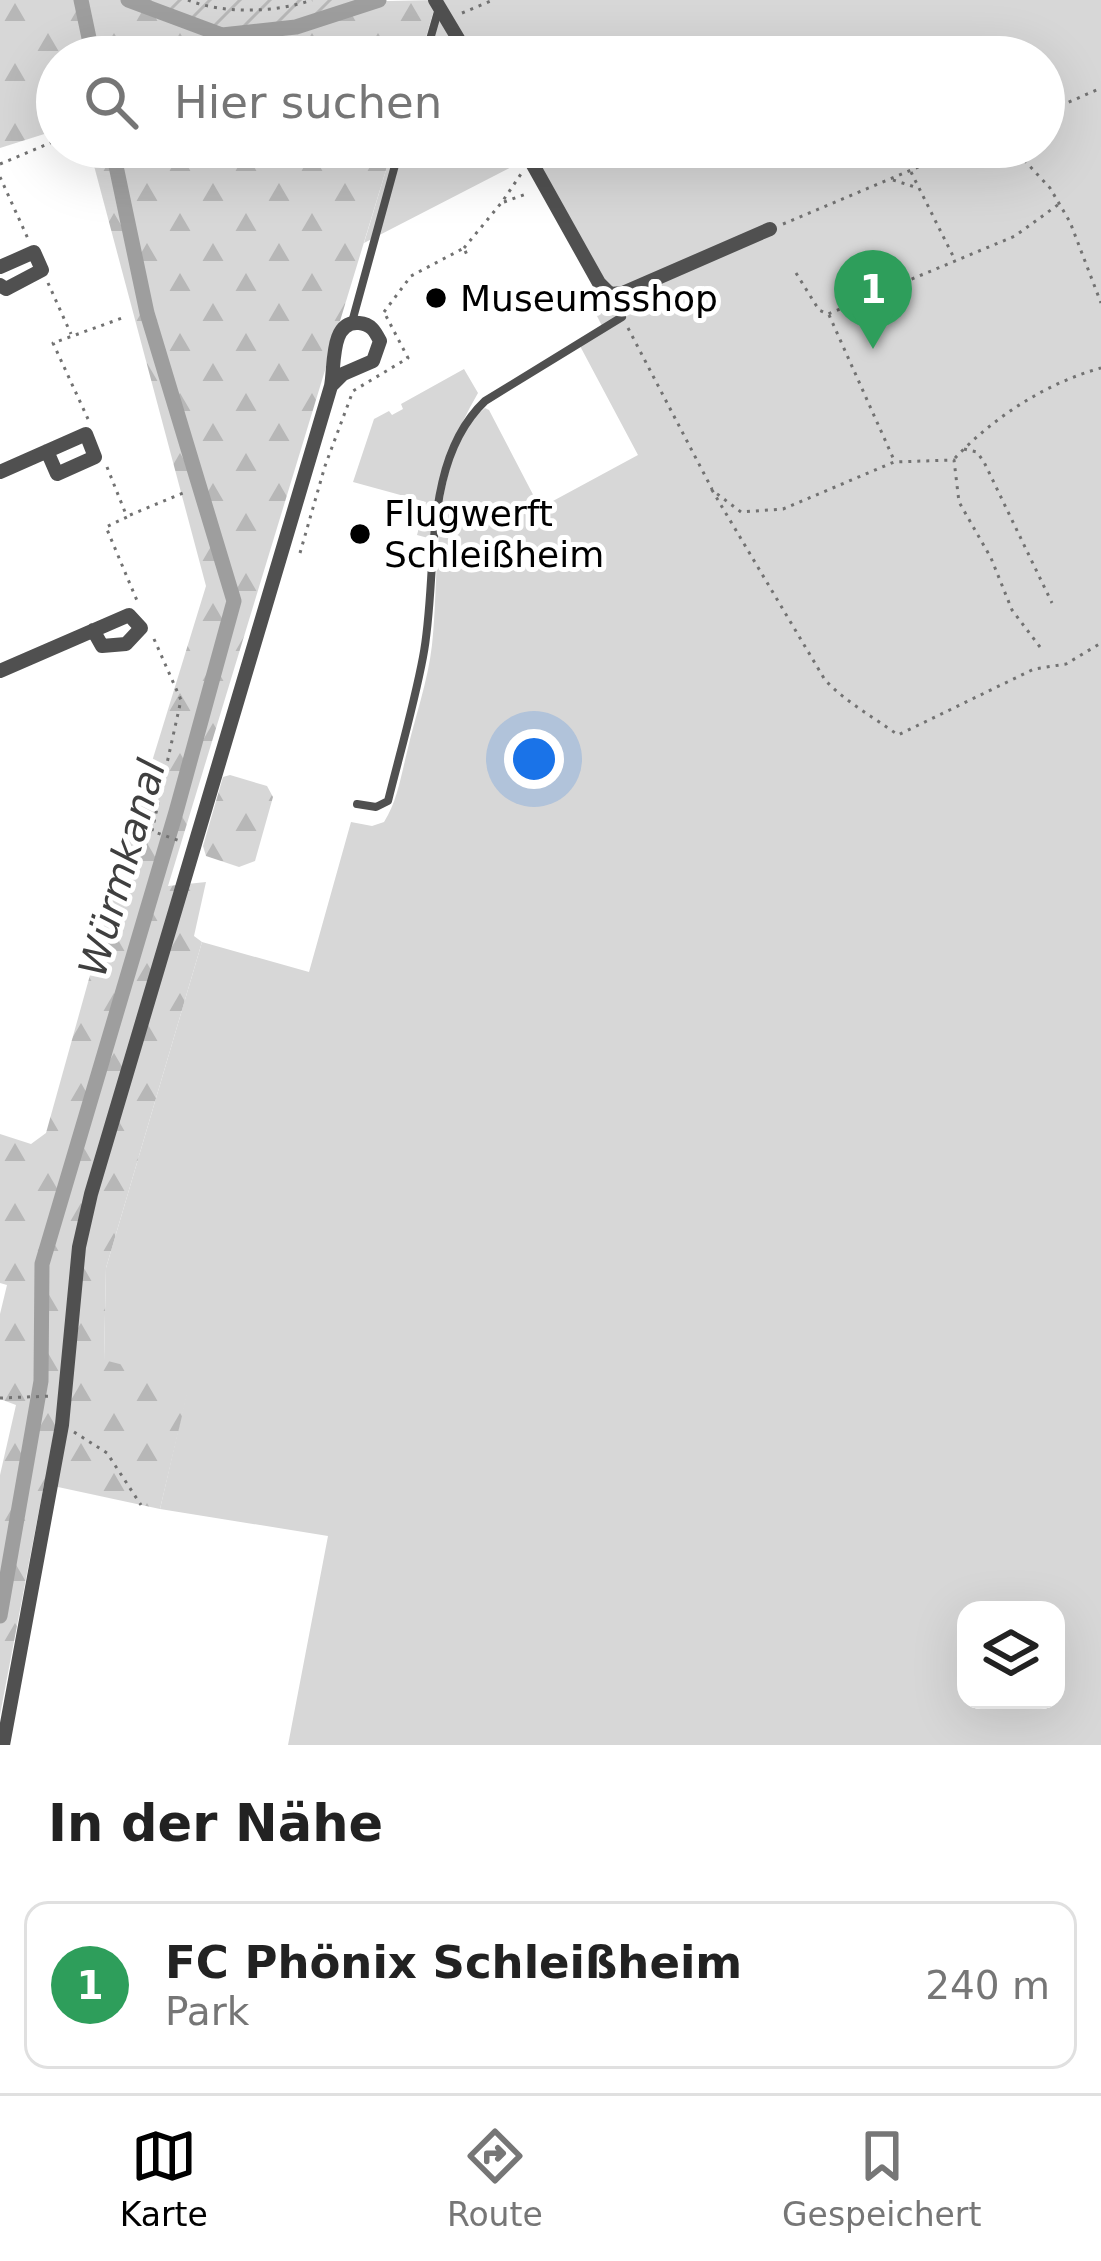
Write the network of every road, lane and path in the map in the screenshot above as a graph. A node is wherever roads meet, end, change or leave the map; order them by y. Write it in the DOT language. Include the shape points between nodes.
graph roads {
  1 [pos="188,0"];
  2 [pos="312,0"];
  3 [pos="494,0"];
  4 [pos="440,9"];
  5 [pos="456,36"];
  6 [pos="1101,88"];
  7 [pos="1065,104"];
  8 [pos="36,149"];
  9 [pos="0,164"];
  10 [pos="394,168"];
  11 [pos="520,168"];
  12 [pos="535,168"];
  13 [pos="917,168"];
  14 [pos="1031,168"];
  15 [pos="910,171"];
  16 [pos="0,177"];
  17 [pos="890,179"];
  18 [pos="546,188"];
  19 [pos="919,189"];
  20 [pos="502,202"];
  21 [pos="1059,204"];
  22 [pos="770,229"];
  23 [pos="464,248"];
  24 [pos="34,252"];
  25 [pos="467,255"];
  26 [pos="956,262"];
  27 [pos="0,267"];
  28 [pos="42,270"];
  29 [pos="796,273"];
  30 [pos="0,284"];
  31 [pos="1101,303"];
  32 [pos="384,312"];
  33 [pos="828,314"];
  34 [pos="125,317"];
  35 [pos="622,317"];
  36 [pos="351,323"];
  37 [pos="374,329"];
  38 [pos="71,334"];
  39 [pos="1101,368"];
  40 [pos="331,386"];
  41 [pos="94,431"];
  42 [pos="964,449"];
  43 [pos="47,452"];
  44 [pos="102,452"];
  45 [pos="954,460"];
  46 [pos="894,462"];
  47 [pos="0,472"];
  48 [pos="712,490"];
  49 [pos="183,493"];
  50 [pos="127,517"];
  51 [pos="300,554"];
  52 [pos="1052,603"];
  53 [pos="140,608"];
  54 [pos="148,626"];
  55 [pos="93,630"];
  56 [pos="1101,644"];
  57 [pos="1040,646"];
  58 [pos="0,671"];
  59 [pos="357,804"];
  60 [pos="194,846"];
  61 [pos="48,1397"];
  62 [pos="0,1398"];
  63 [pos="62,1425"];
  64 [pos="141,1505"];
  65 [pos="3,1745"];
  1 -- 2 [label="path" via="212,10"];
  3 -- 4 [label="path"];
  4 -- 5 [label="street"];
  6 -- 7 [label="path"];
  8 -- 9 [label="path"];
  10 -- 36 [label="lane"];
  11 -- 20 [label="path"];
  12 -- 18 [label="street"];
  13 -- 15 [label="path"];
  14 -- 21 [label="path"];
  15 -- 17 [label="path"];
  15 -- 19 [label="path"];
  16 -- 24 [label="path"];
  17 -- 19 [label="path"];
  17 -- 22 [label="path"];
  18 -- 20 [label="path"];
  18 -- 22 [label="street" via="610,294"];
  19 -- 26 [label="path"];
  20 -- 23 [label="path"];
  21 -- 26 [label="path" via="1015,236"];
  21 -- 31 [label="path"];
  23 -- 25 [label="path"];
  23 -- 32 [label="path" via="411,276"];
  24 -- 27 [label="street"];
  24 -- 28 [label="street"];
  26 -- 33 [label="path"];
  28 -- 30 [label="street" via="6,289"];
  28 -- 38 [label="path"];
  29 -- 33 [label="path"];
  32 -- 37 [label="path"];
  32 -- 51 [label="path" via="408,358 353,391"];
  33 -- 46 [label="path"];
  34 -- 38 [label="path"];
  35 -- 48 [label="path"];
  35 -- 59 [label="lane" via="467,419 445,476 424,655 388,801"];
  36 -- 37 [label="street"];
  36 -- 40 [label="street" via="335,344"];
  37 -- 40 [label="street" via="380,341 373,362"];
  38 -- 41 [label="path" via="53,343"];
  39 -- 42 [label="path" via="1046,388"];
  40 -- 60 [label="street"];
  42 -- 45 [label="path"];
  42 -- 52 [label="path" via="985,462"];
  43 -- 47 [label="street"];
  44 -- 50 [label="path"];
  45 -- 46 [label="path"];
  45 -- 57 [label="path" via="959,502 1012,610"];
  46 -- 48 [label="path" via="783,509 741,512"];
  48 -- 56 [label="path" via="825,680 898,735"];
  49 -- 50 [label="path"];
  50 -- 53 [label="path" via="106,527"];
  54 -- 60 [label="path" via="181,700 152,831"];
  55 -- 58 [label="street"];
  60 -- 63 [label="street" via="91,1194"];
  61 -- 62 [label="path"];
  63 -- 64 [label="path" via="107,1453"];
  63 -- 65 [label="street"];
}
